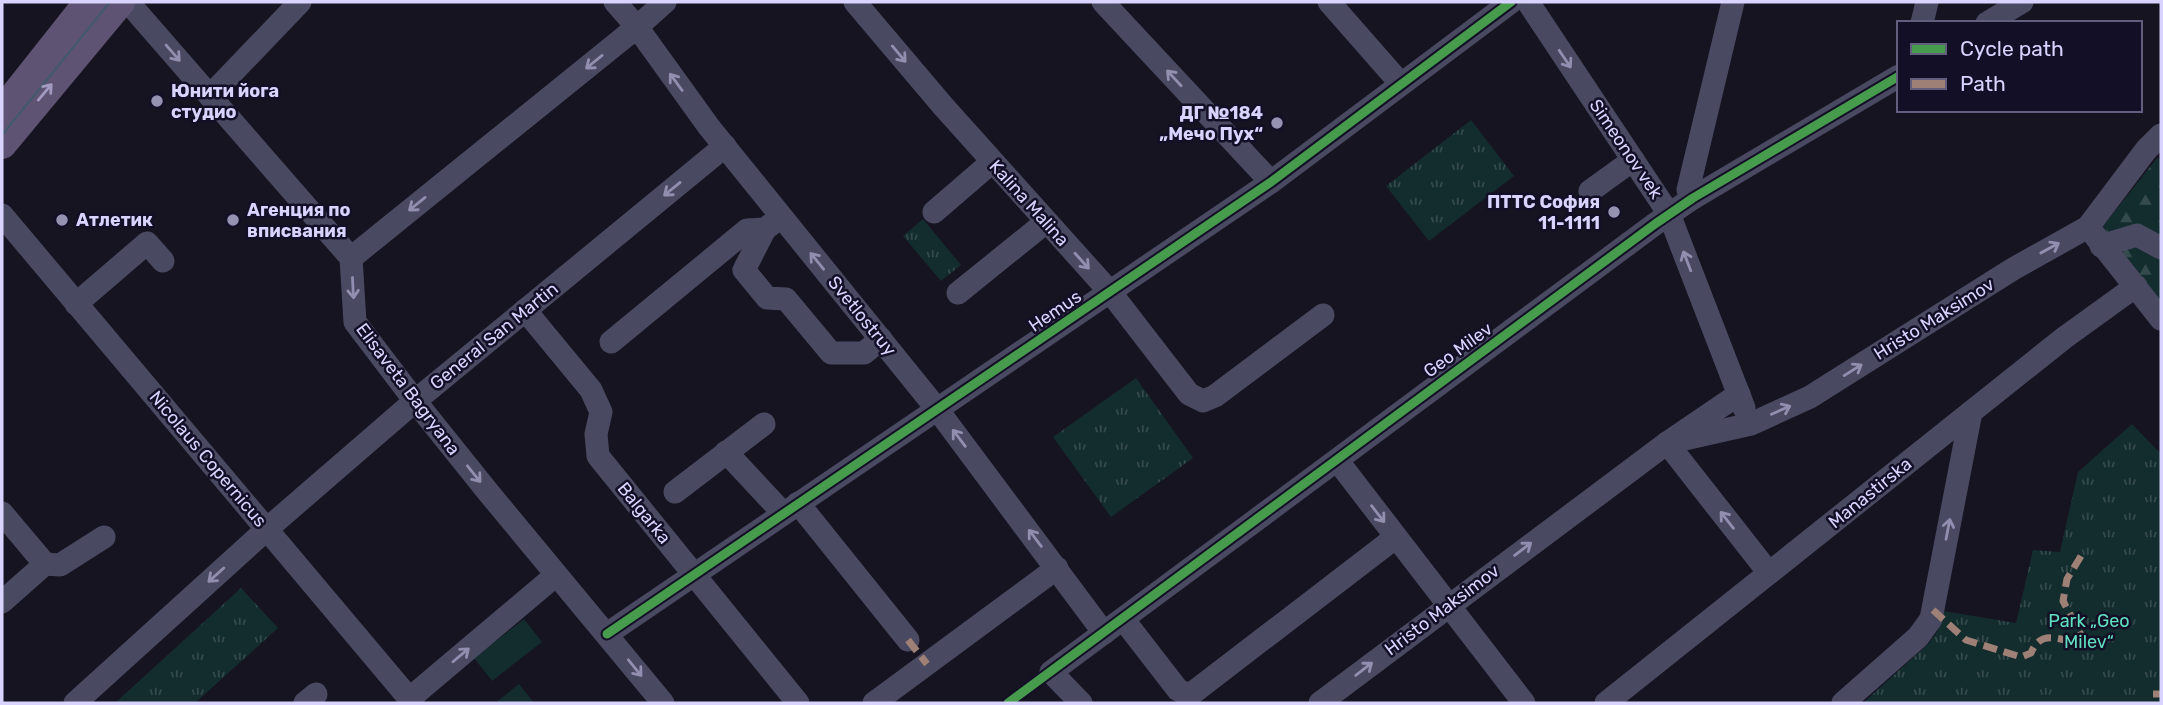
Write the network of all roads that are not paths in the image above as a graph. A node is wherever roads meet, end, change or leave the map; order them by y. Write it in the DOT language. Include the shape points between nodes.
graph roads {
  1 [pos="89,2"];
  2 [pos="120,2"];
  3 [pos="128,2"];
  4 [pos="300,2"];
  5 [pos="615,2"];
  6 [pos="665,2"];
  7 [pos="855,2"];
  8 [pos="1103,2"];
  9 [pos="1329,2"];
  10 [pos="1511,2"];
  11 [pos="1528,2"];
  12 [pos="1927,2"];
  13 [pos="2022,2"];
  14 [pos="1729,3"];
  15 [pos="1922,21"];
  16 [pos="1990,21"];
  17 [pos="637,27"];
  18 [pos="1897,77"];
  19 [pos="1401,83"];
  20 [pos="210,96"];
  21 [pos="2,112"];
  22 [pos="2161,135"];
  23 [pos="2,144"];
  24 [pos="725,146"];
  25 [pos="1633,160"];
  26 [pos="992,162"];
  27 [pos="1271,182"];
  28 [pos="1590,191"];
  29 [pos="1693,198"];
  30 [pos="934,212"];
  31 [pos="2,215"];
  32 [pos="1669,215"];
  33 [pos="1042,217"];
  34 [pos="773,223"];
  35 [pos="2088,227"];
  36 [pos="2101,246"];
  37 [pos="2161,248"];
  38 [pos="351,258"];
  39 [pos="163,261"];
  40 [pos="962,282"];
  41 [pos="2136,286"];
  42 [pos="1111,293"];
  43 [pos="76,304"];
  44 [pos="525,310"];
  45 [pos="1323,315"];
  46 [pos="2161,319"];
  47 [pos="881,339"];
  48 [pos="611,342"];
  49 [pos="1739,394"];
  50 [pos="415,401"];
  51 [pos="937,409"];
  52 [pos="1972,412"];
  53 [pos="764,424"];
  54 [pos="1751,424"];
  55 [pos="1667,443"];
  56 [pos="726,452"];
  57 [pos="1337,460"];
  58 [pos="675,492"];
  59 [pos="790,508"];
  60 [pos="2,513"];
  61 [pos="267,529"];
  62 [pos="104,537"];
  63 [pos="1396,537"];
  64 [pos="45,564"];
  65 [pos="1057,568"];
  66 [pos="694,573"];
  67 [pos="1769,573"];
  68 [pos="556,575"];
  69 [pos="2,602"];
  70 [pos="1448,605"];
  71 [pos="1113,626"];
  72 [pos="607,634"];
  73 [pos="908,640"];
  74 [pos="411,701"];
  75 [pos="75,703"];
  76 [pos="663,703"];
  77 [pos="798,703"];
  78 [pos="874,703"];
  79 [pos="1081,703"];
  80 [pos="1320,703"];
  81 [pos="1524,703"];
  82 [pos="1606,703"];
  83 [pos="1843,703"];
  1 -- 21 [label="main road"];
  23 -- 2 [label="main road, one-way"];
  3 -- 20 [label="street, one-way"];
  4 -- 20 [label="street"];
  5 -- 17 [label="street, Svetlostruy"];
  6 -- 17 [label="street"];
  7 -- 26 [label="street, Kalina Malina, one-way"];
  27 -- 8 [label="street, one-way"];
  9 -- 19 [label="street"];
  10 -- 19 [label="street, Hemus"];
  11 -- 25 [label="street, Simeonov vek, one-way"];
  12 -- 15 [label="street"];
  13 -- 16 [label="street"];
  14 -- 29 [label="street" via="1688,190"];
  24 -- 17 [label="street, Svetlostruy, one-way"];
  17 -- 38 [label="street, one-way"];
  18 -- 29 [label="street, Geo Milev"];
  19 -- 27 [label="street, Hemus"];
  20 -- 38 [label="street"];
  22 -- 35 [label="street, Hristo Maksimov"];
  24 -- 34 [label="street, Svetlostruy"];
  24 -- 44 [label="street, General San Martin, one-way"];
  25 -- 28 [label="street"];
  25 -- 32 [label="street, Simeonov vek"];
  26 -- 30 [label="street"];
  26 -- 33 [label="street, Kalina Malina"];
  27 -- 42 [label="street, Hemus"];
  29 -- 32 [label="street, Geo Milev"];
  31 -- 43 [label="street, Nicolaus Copernicus"];
  49 -- 32 [label="street, Simeonov vek, one-way"];
  32 -- 57 [label="street, Geo Milev"];
  33 -- 40 [label="street"];
  33 -- 42 [label="street, Kalina Malina, one-way"];
  47 -- 34 [label="street, Svetlostruy, one-way"];
  34 -- 47 [label="street" via="744,270 767,298 786,299 831,353 864,353"];
  34 -- 48 [label="street" via="747,230"];
  35 -- 36 [label="street"];
  54 -- 35 [label="street, Hristo Maksimov, one-way" via="1810,397"];
  36 -- 37 [label="street" via="2137,235"];
  36 -- 41 [label="street"];
  38 -- 50 [label="street, Elisaveta Bagryana, one-way" via="355,322"];
  39 -- 43 [label="street" via="147,243"];
  41 -- 46 [label="street"];
  41 -- 52 [label="street, Manastirska"];
  42 -- 45 [label="street, Kalina Malina" via="1189,394 1203,401"];
  42 -- 51 [label="street, Hemus"];
  43 -- 61 [label="street, Nicolaus Copernicus"];
  44 -- 50 [label="street, General San Martin"];
  44 -- 66 [label="street, Balgarka" via="592,390 601,412 598,456"];
  47 -- 51 [label="street, Svetlostruy"];
  49 -- 54 [label="street, Simeonov vek"];
  49 -- 55 [label="street, Hristo Maksimov"];
  50 -- 61 [label="street, General San Martin"];
  50 -- 68 [label="street, Elisaveta Bagryana, one-way"];
  51 -- 59 [label="street, Hemus"];
  65 -- 51 [label="street, Svetlostruy, one-way"];
  52 -- 67 [label="street, Manastirska"];
  83 -- 52 [label="street, one-way" via="1927,626"];
  53 -- 56 [label="street"];
  54 -- 55 [label="street, Hristo Maksimov"];
  67 -- 55 [label="street, one-way"];
  70 -- 55 [label="street, Hristo Maksimov, one-way"];
  56 -- 58 [label="street"];
  56 -- 59 [label="street"];
  57 -- 63 [label="street, one-way"];
  57 -- 71 [label="street, Geo Milev"];
  59 -- 66 [label="street, Hemus"];
  59 -- 73 [label="street"];
  60 -- 64 [label="street"];
  61 -- 74 [label="street, Nicolaus Copernicus"];
  61 -- 75 [label="street, General San Martin, one-way"];
  62 -- 64 [label="street" via="60,565"];
  63 -- 70 [label="street"];
  63 -- 71 [label="street, Svetlostruy" via="1190,695 1178,690"];
  64 -- 69 [label="street"];
  65 -- 71 [label="street, Svetlostruy"];
  65 -- 78 [label="street"];
  66 -- 72 [label="street, Hemus"];
  66 -- 77 [label="street, Balgarka"];
  67 -- 82 [label="street, Manastirska"];
  68 -- 72 [label="street, Elisaveta Bagryana"];
  74 -- 68 [label="street, one-way"];
  80 -- 70 [label="street, Hristo Maksimov, one-way"];
  70 -- 81 [label="street"];
  71 -- 79 [label="street, Geo Milev" via="1051,671"];
  72 -- 76 [label="street, Elisaveta Bagryana, one-way"];
}
